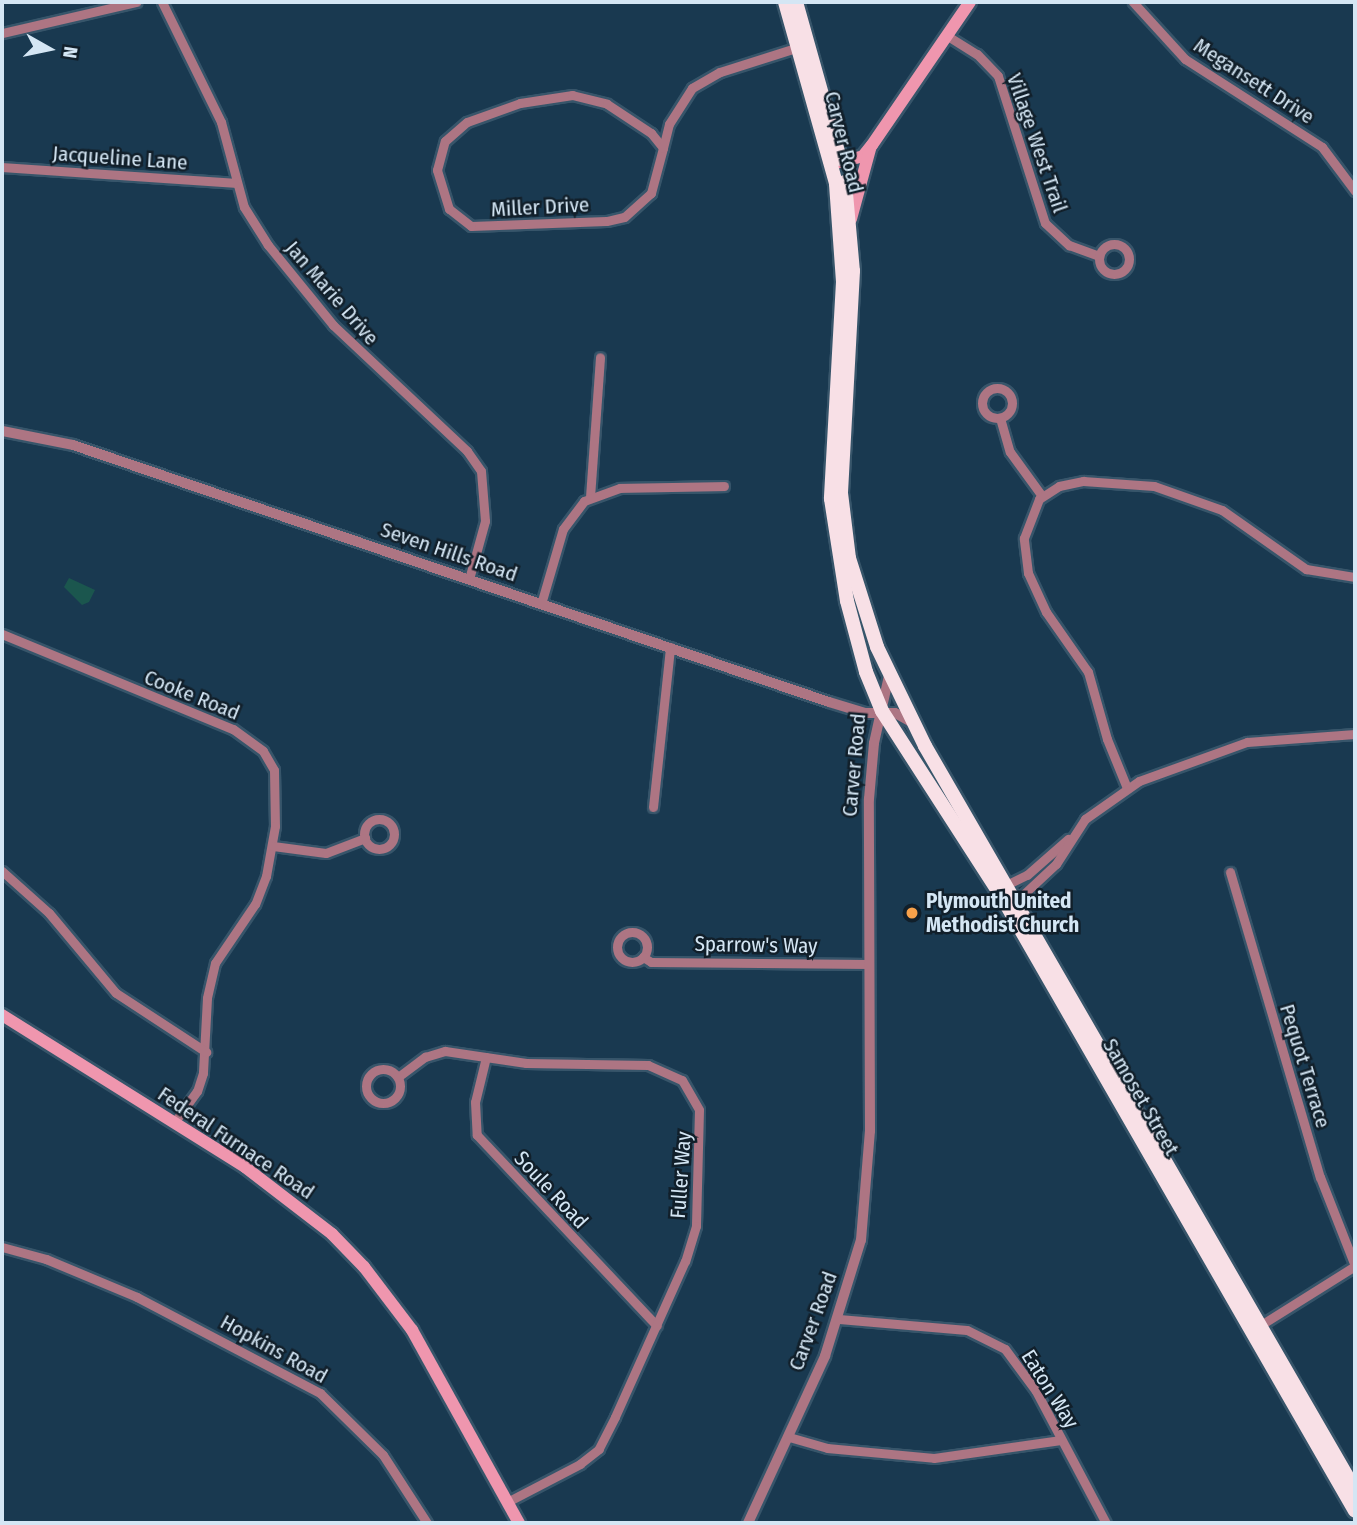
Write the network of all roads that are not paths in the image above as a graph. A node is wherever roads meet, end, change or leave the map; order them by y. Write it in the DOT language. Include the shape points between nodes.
graph roads {
  1 [pos="136,2"];
  2 [pos="162,2"];
  3 [pos="786,2"];
  4 [pos="796,2"];
  5 [pos="970,2"];
  6 [pos="1133,2"];
  7 [pos="2,33"];
  8 [pos="947,35"];
  9 [pos="803,46"];
  10 [pos="872,145"];
  11 [pos="663,148"];
  12 [pos="837,163"];
  13 [pos="2,167"];
  14 [pos="236,183"];
  15 [pos="1355,191"];
  16 [pos="850,220"];
  17 [pos="1098,256"];
  18 [pos="600,357"];
  19 [pos="1000,418"];
  20 [pos="2,431"];
  21 [pos="724,486"];
  22 [pos="1042,496"];
  23 [pos="590,497"];
  24 [pos="1355,577"];
  25 [pos="469,579"];
  26 [pos="541,604"];
  27 [pos="2,634"];
  28 [pos="670,647"];
  29 [pos="889,676"];
  30 [pos="882,711"];
  31 [pos="911,722"];
  32 [pos="1355,734"];
  33 [pos="1127,788"];
  34 [pos="653,807"];
  35 [pos="1077,831"];
  36 [pos="365,838"];
  37 [pos="273,846"];
  38 [pos="2,871"];
  39 [pos="1230,872"];
  40 [pos="1002,886"];
  41 [pos="1012,905"];
  42 [pos="643,957"];
  43 [pos="869,964"];
  44 [pos="2,1015"];
  45 [pos="206,1052"];
  46 [pos="486,1057"];
  47 [pos="398,1077"];
  48 [pos="174,1123"];
  49 [pos="2,1247"];
  50 [pos="1355,1266"];
  51 [pos="839,1319"];
  52 [pos="657,1326"];
  53 [pos="1254,1328"];
  54 [pos="789,1437"];
  55 [pos="1062,1440"];
  56 [pos="1355,1490"];
  57 [pos="507,1502"];
  58 [pos="1355,1511"];
  59 [pos="427,1523"];
  60 [pos="519,1523"];
  61 [pos="748,1523"];
  62 [pos="1106,1523"];
  1 -- 7 [label="street"];
  2 -- 14 [label="street, Jan Marie Drive" via="221,122"];
  3 -- 9 [label="highway, Carver Road"];
  4 -- 9 [label="highway, Carver Road"];
  5 -- 8 [label="main road"];
  6 -- 15 [label="street, Megansett Drive" via="1185,59 1322,147"];
  8 -- 10 [label="main road"];
  8 -- 17 [label="street, Village West Trail" via="977,54 998,76 1045,223 1069,245"];
  9 -- 11 [label="street, Miller Drive" via="720,72 692,88 669,124"];
  9 -- 12 [label="highway, Carver Road"];
  10 -- 12 [label="main road" via="863,156"];
  10 -- 16 [label="main road"];
  11 -- 11 [label="street, Miller Drive" via="651,133 607,104 572,96 520,103 467,122 445,141 437,170 449,209 471,226 606,221 624,217 650,193"];
  12 -- 16 [label="highway, Carver Road"];
  12 -- 30 [label="highway, Carver Road" via="843,282 831,439 832,512 858,645"];
  13 -- 14 [label="street, Jacqueline Lane"];
  14 -- 25 [label="street, Jan Marie Drive" via="255,225 306,293 364,357 475,462 485,487 485,521"];
  16 -- 29 [label="highway, Carver Road" via="853,271 841,443 843,515 854,579"];
  18 -- 23 [label="street"];
  19 -- 22 [label="street" via="1010,452"];
  20 -- 25 [label="street, Seven Hills Road" via="73,445"];
  21 -- 23 [label="street" via="620,488"];
  22 -- 24 [label="street" via="1059,486 1096,481 1132,482 1178,492 1231,515 1306,569"];
  22 -- 33 [label="street" via="1026,528 1028,573 1046,612 1088,672"];
  23 -- 26 [label="street" via="578,505 563,529"];
  25 -- 26 [label="street, Seven Hills Road"];
  26 -- 28 [label="street, Seven Hills Road"];
  27 -- 37 [label="street, Cooke Road" via="252,741 268,757 276,776"];
  28 -- 30 [label="street, Seven Hills Road" via="863,713"];
  28 -- 34 [label="street"];
  29 -- 30 [label="street"];
  29 -- 31 [label="highway, Carver Road"];
  30 -- 31 [label="street, Seven Hills Road"];
  30 -- 40 [label="highway, Samoset Street"];
  30 -- 43 [label="street, Carver Road" via="869,799"];
  31 -- 40 [label="highway, Samoset Street"];
  32 -- 33 [label="street" via="1235,744"];
  33 -- 35 [label="street" via="1085,819"];
  35 -- 40 [label="street" via="1027,875"];
  35 -- 41 [label="street" via="1055,864"];
  36 -- 37 [label="street" via="326,853"];
  37 -- 45 [label="street, Cooke Road" via="255,904 211,975"];
  38 -- 45 [label="street" via="48,913 116,993"];
  39 -- 50 [label="street, Pequot Terrace" via="1320,1177"];
  40 -- 41 [label="highway, Samoset Street"];
  41 -- 53 [label="highway, Samoset Street"];
  42 -- 43 [label="street, Sparrow's Way" via="650,962"];
  43 -- 51 [label="street, Carver Road" via="868,1189 859,1249"];
  44 -- 48 [label="main road, Federal Furnace Road"];
  45 -- 48 [label="street, Cooke Road" via="197,1091"];
  46 -- 47 [label="street, Fuller Way" via="438,1052"];
  46 -- 52 [label="street, Soule Road" via="475,1102 477,1135"];
  46 -- 52 [label="street, Fuller Way" via="535,1064 658,1067 682,1080 694,1095 702,1122 696,1226"];
  48 -- 57 [label="main road, Federal Furnace Road" via="299,1206 363,1267 419,1342"];
  49 -- 59 [label="street, Hopkins Road" via="96,1280 251,1353 320,1393 383,1455"];
  50 -- 53 [label="street"];
  51 -- 54 [label="street, Carver Road"];
  51 -- 55 [label="street, Eaton Way" via="954,1328 986,1336 1017,1362"];
  52 -- 57 [label="street, Fuller Way" via="598,1449 580,1464"];
  53 -- 56 [label="highway, Samoset Street"];
  53 -- 58 [label="highway, Samoset Street"];
  54 -- 55 [label="street" via="827,1448 934,1458"];
  54 -- 61 [label="street, Carver Road"];
  55 -- 62 [label="street, Eaton Way"];
  57 -- 60 [label="main road, Federal Furnace Road"];
}
